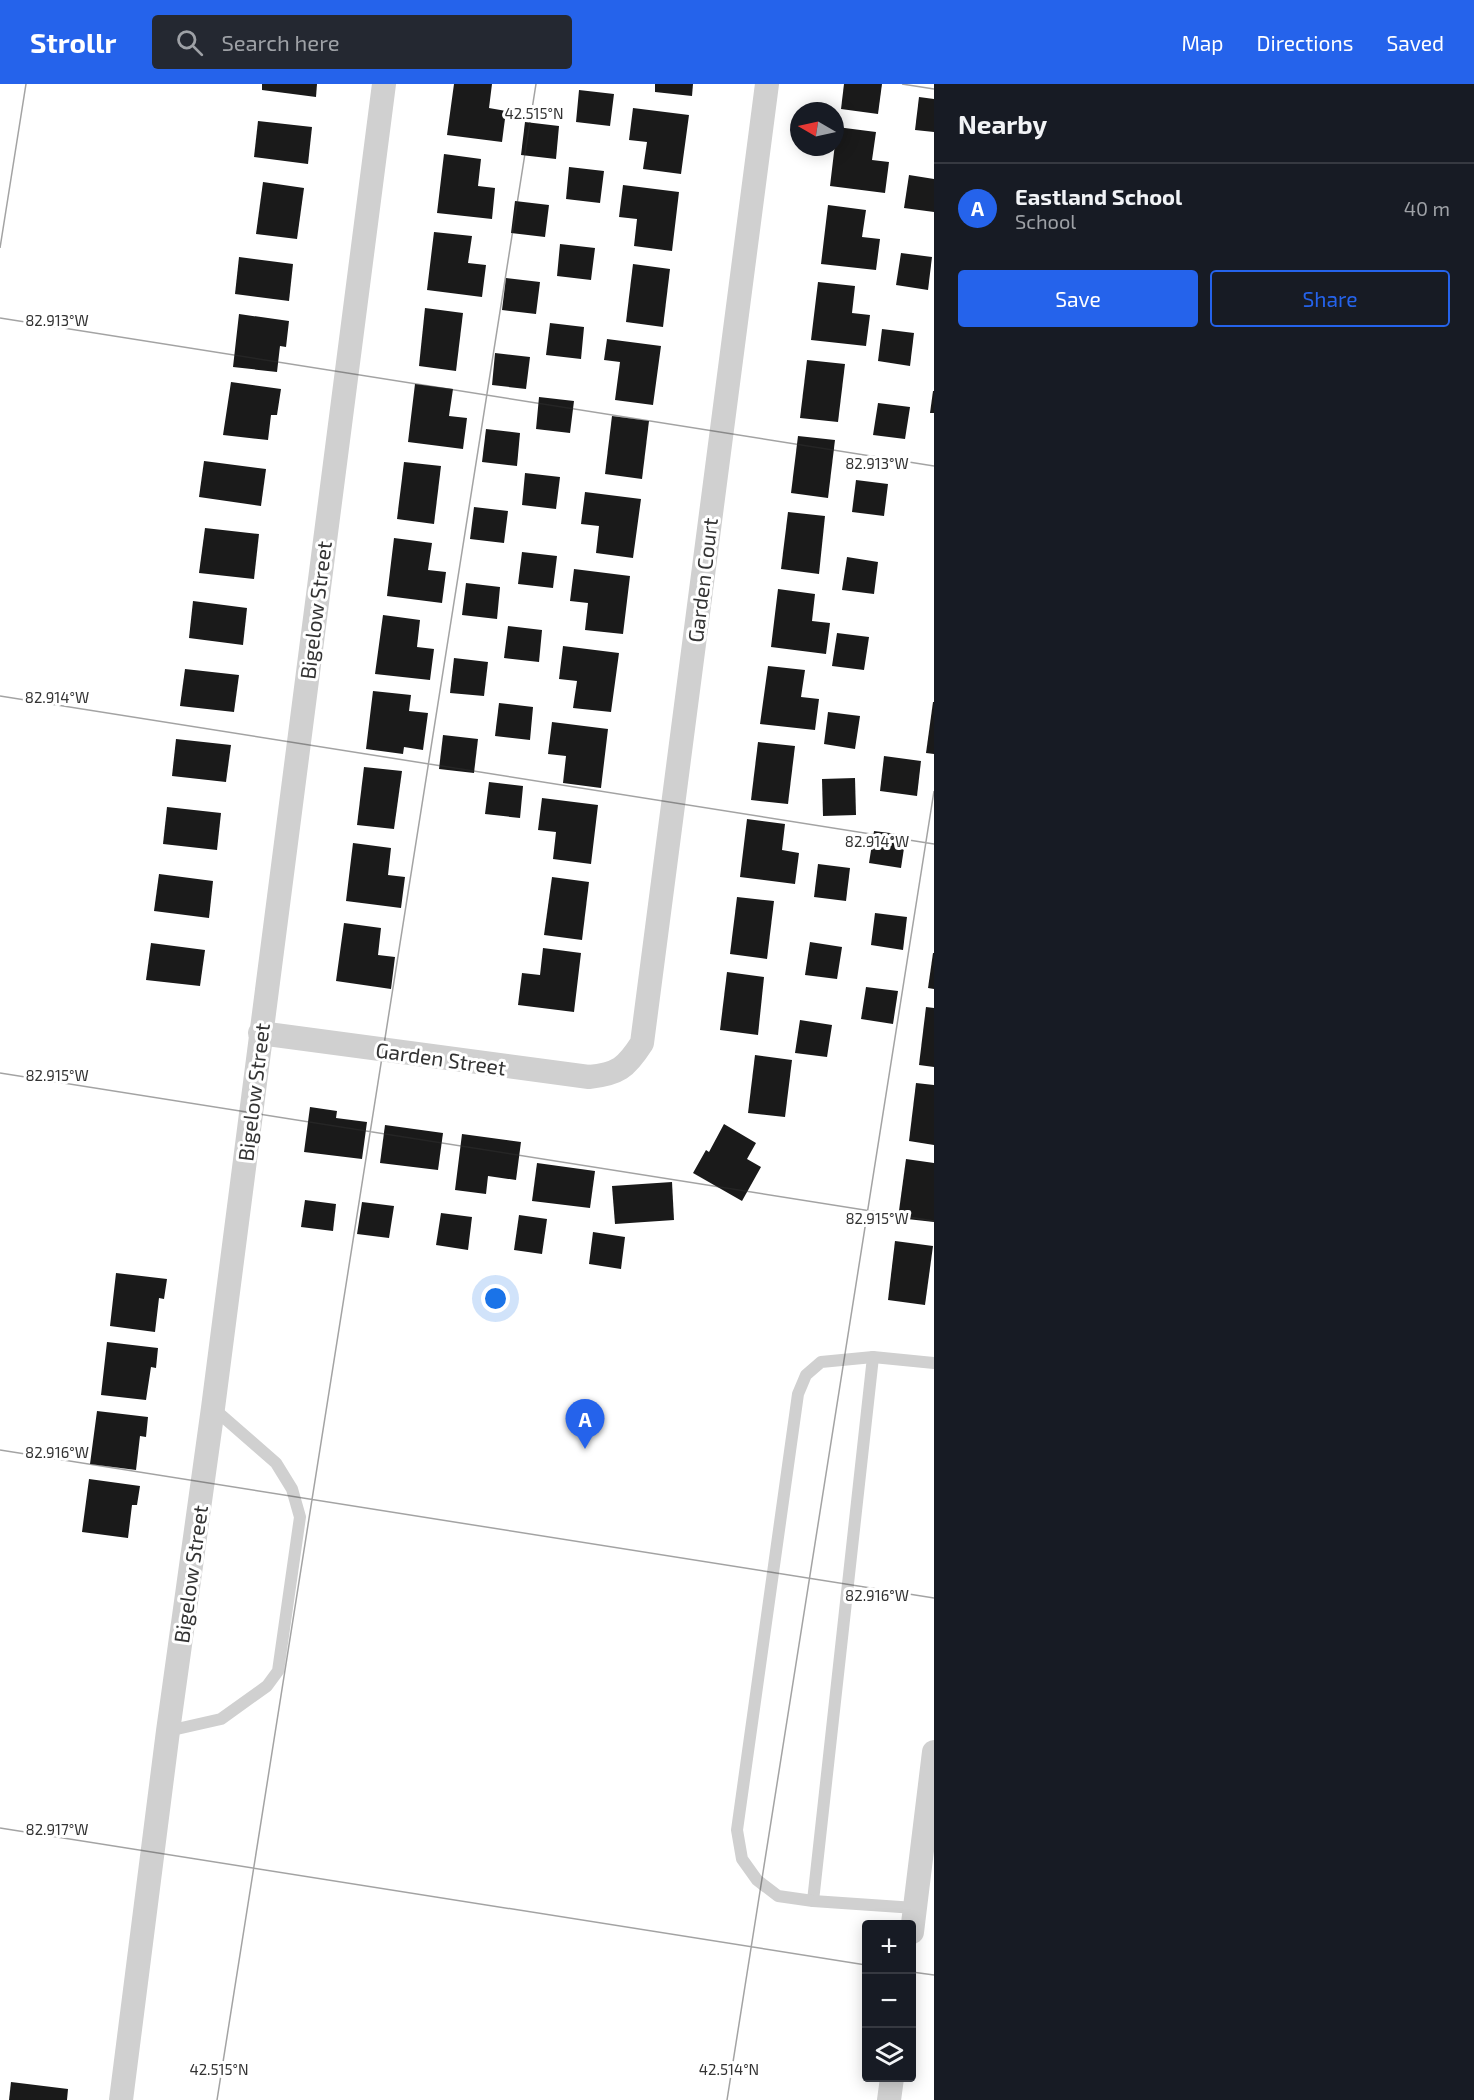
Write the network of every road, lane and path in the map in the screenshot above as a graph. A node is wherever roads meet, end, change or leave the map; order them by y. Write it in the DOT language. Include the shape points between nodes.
graph roads {
  1 [pos="384,84"];
  2 [pos="767,84"];
  3 [pos="260,1034"];
  4 [pos="620,1068"];
  5 [pos="873,1357"];
  6 [pos="934,1363"];
  7 [pos="213,1408"];
  8 [pos="168,1731"];
  9 [pos="934,1752"];
  10 [pos="813,1901"];
  11 [pos="924,1909"];
  12 [pos="916,1924"];
  13 [pos="891,2082"];
  14 [pos="121,2100"];
  15 [pos="889,2100"];
  1 -- 3 [label="street, Bigelow Street"];
  2 -- 4 [label="street, Garden Court" via="642,1042"];
  3 -- 4 [label="street, Garden Street" via="589,1077 609,1075"];
  3 -- 7 [label="street, Bigelow Street"];
  5 -- 6 [label="lane"];
  5 -- 10 [label="lane"];
  5 -- 10 [label="lane" via="820,1362 806,1375 798,1394 737,1830 742,1859 757,1880 778,1896"];
  7 -- 8 [label="street, Bigelow Street"];
  7 -- 8 [label="lane" via="276,1463 292,1489 300,1517 279,1671 267,1686 221,1719"];
  8 -- 14 [label="street, Bigelow Street"];
  9 -- 11 [label="street"];
  10 -- 11 [label="lane"];
  11 -- 12 [label="street"];
  13 -- 15 [label="street"];
}
